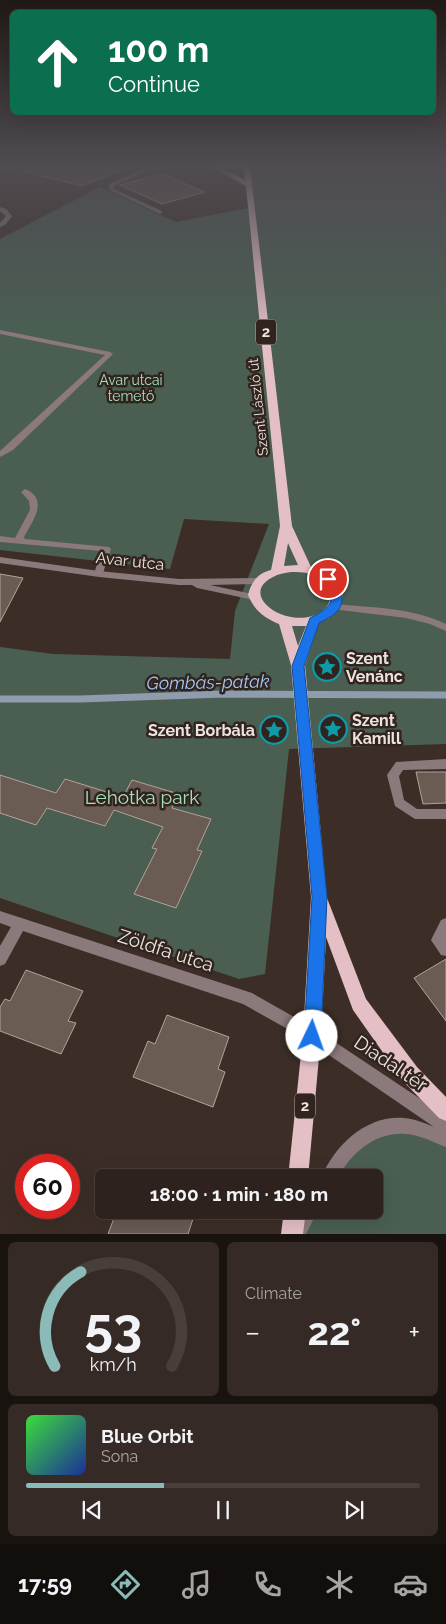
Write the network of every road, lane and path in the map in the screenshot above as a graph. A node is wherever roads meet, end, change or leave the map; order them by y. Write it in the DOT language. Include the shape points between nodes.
graph roads {
  1 [pos="254,225"];
  2 [pos="0,332"];
  3 [pos="0,455"];
  4 [pos="25,492"];
  5 [pos="286,526"];
  6 [pos="0,539"];
  7 [pos="23,542"];
  8 [pos="0,560"];
  9 [pos="306,569"];
  10 [pos="278,570"];
  11 [pos="99,574"];
  12 [pos="259,581"];
  13 [pos="179,582"];
  14 [pos="254,598"];
  15 [pos="335,607"];
  16 [pos="314,620"];
  17 [pos="284,621"];
  18 [pos="446,628"];
  19 [pos="298,666"];
  20 [pos="446,764"];
  21 [pos="446,814"];
  22 [pos="319,897"];
  23 [pos="0,917"];
  24 [pos="20,924"];
  25 [pos="446,924"];
  26 [pos="446,950"];
  27 [pos="0,959"];
  28 [pos="312,1036"];
  29 [pos="446,1111"];
  30 [pos="446,1125"];
  31 [pos="446,1139"];
  32 [pos="299,1169"];
  33 [pos="334,1169"];
  34 [pos="293,1219"];
  35 [pos="305,1219"];
  36 [pos="292,1234"];
  37 [pos="296,1234"];
  1 -- 5 [label="main road, Szent László út / 2"];
  2 -- 3 [label="street" via="110,354"];
  4 -- 7 [label="street" via="33,500 34,510 19,537"];
  5 -- 9 [label="main road, 2"];
  5 -- 10 [label="main road, 2"];
  6 -- 7 [label="street"];
  7 -- 11 [label="street" via="106,549"];
  8 -- 11 [label="street, Avar utca"];
  9 -- 10 [label="main road"];
  9 -- 15 [label="main road" via="328,579 335,588 338,596"];
  10 -- 12 [label="main road"];
  11 -- 13 [label="street, Avar utca"];
  12 -- 13 [label="street, Avar utca"];
  12 -- 14 [label="main road" via="254,589"];
  13 -- 14 [label="street"];
  14 -- 17 [label="main road" via="264,612"];
  15 -- 16 [label="main road"];
  15 -- 18 [label="street" via="432,620"];
  16 -- 17 [label="main road"];
  16 -- 19 [label="main road, 2"];
  17 -- 19 [label="main road, 2"];
  19 -- 22 [label="main road, 2"];
  20 -- 21 [label="street" via="400,765 393,775 399,803 407,809 415,814"];
  22 -- 28 [label="main road, 2"];
  22 -- 29 [label="main road" via="359,1004 410,1074"];
  23 -- 24 [label="street, Zöldfa utca"];
  24 -- 27 [label="street"];
  24 -- 28 [label="street, Zöldfa utca" via="247,998"];
  25 -- 26 [label="street" via="438,940"];
  28 -- 30 [label="street, Diadal tér"];
  28 -- 32 [label="main road, 2"];
  31 -- 33 [label="street" via="411,1127 391,1126 363,1137 343,1154"];
  34 -- 36 [label="main road"];
  35 -- 37 [label="street"];
}
